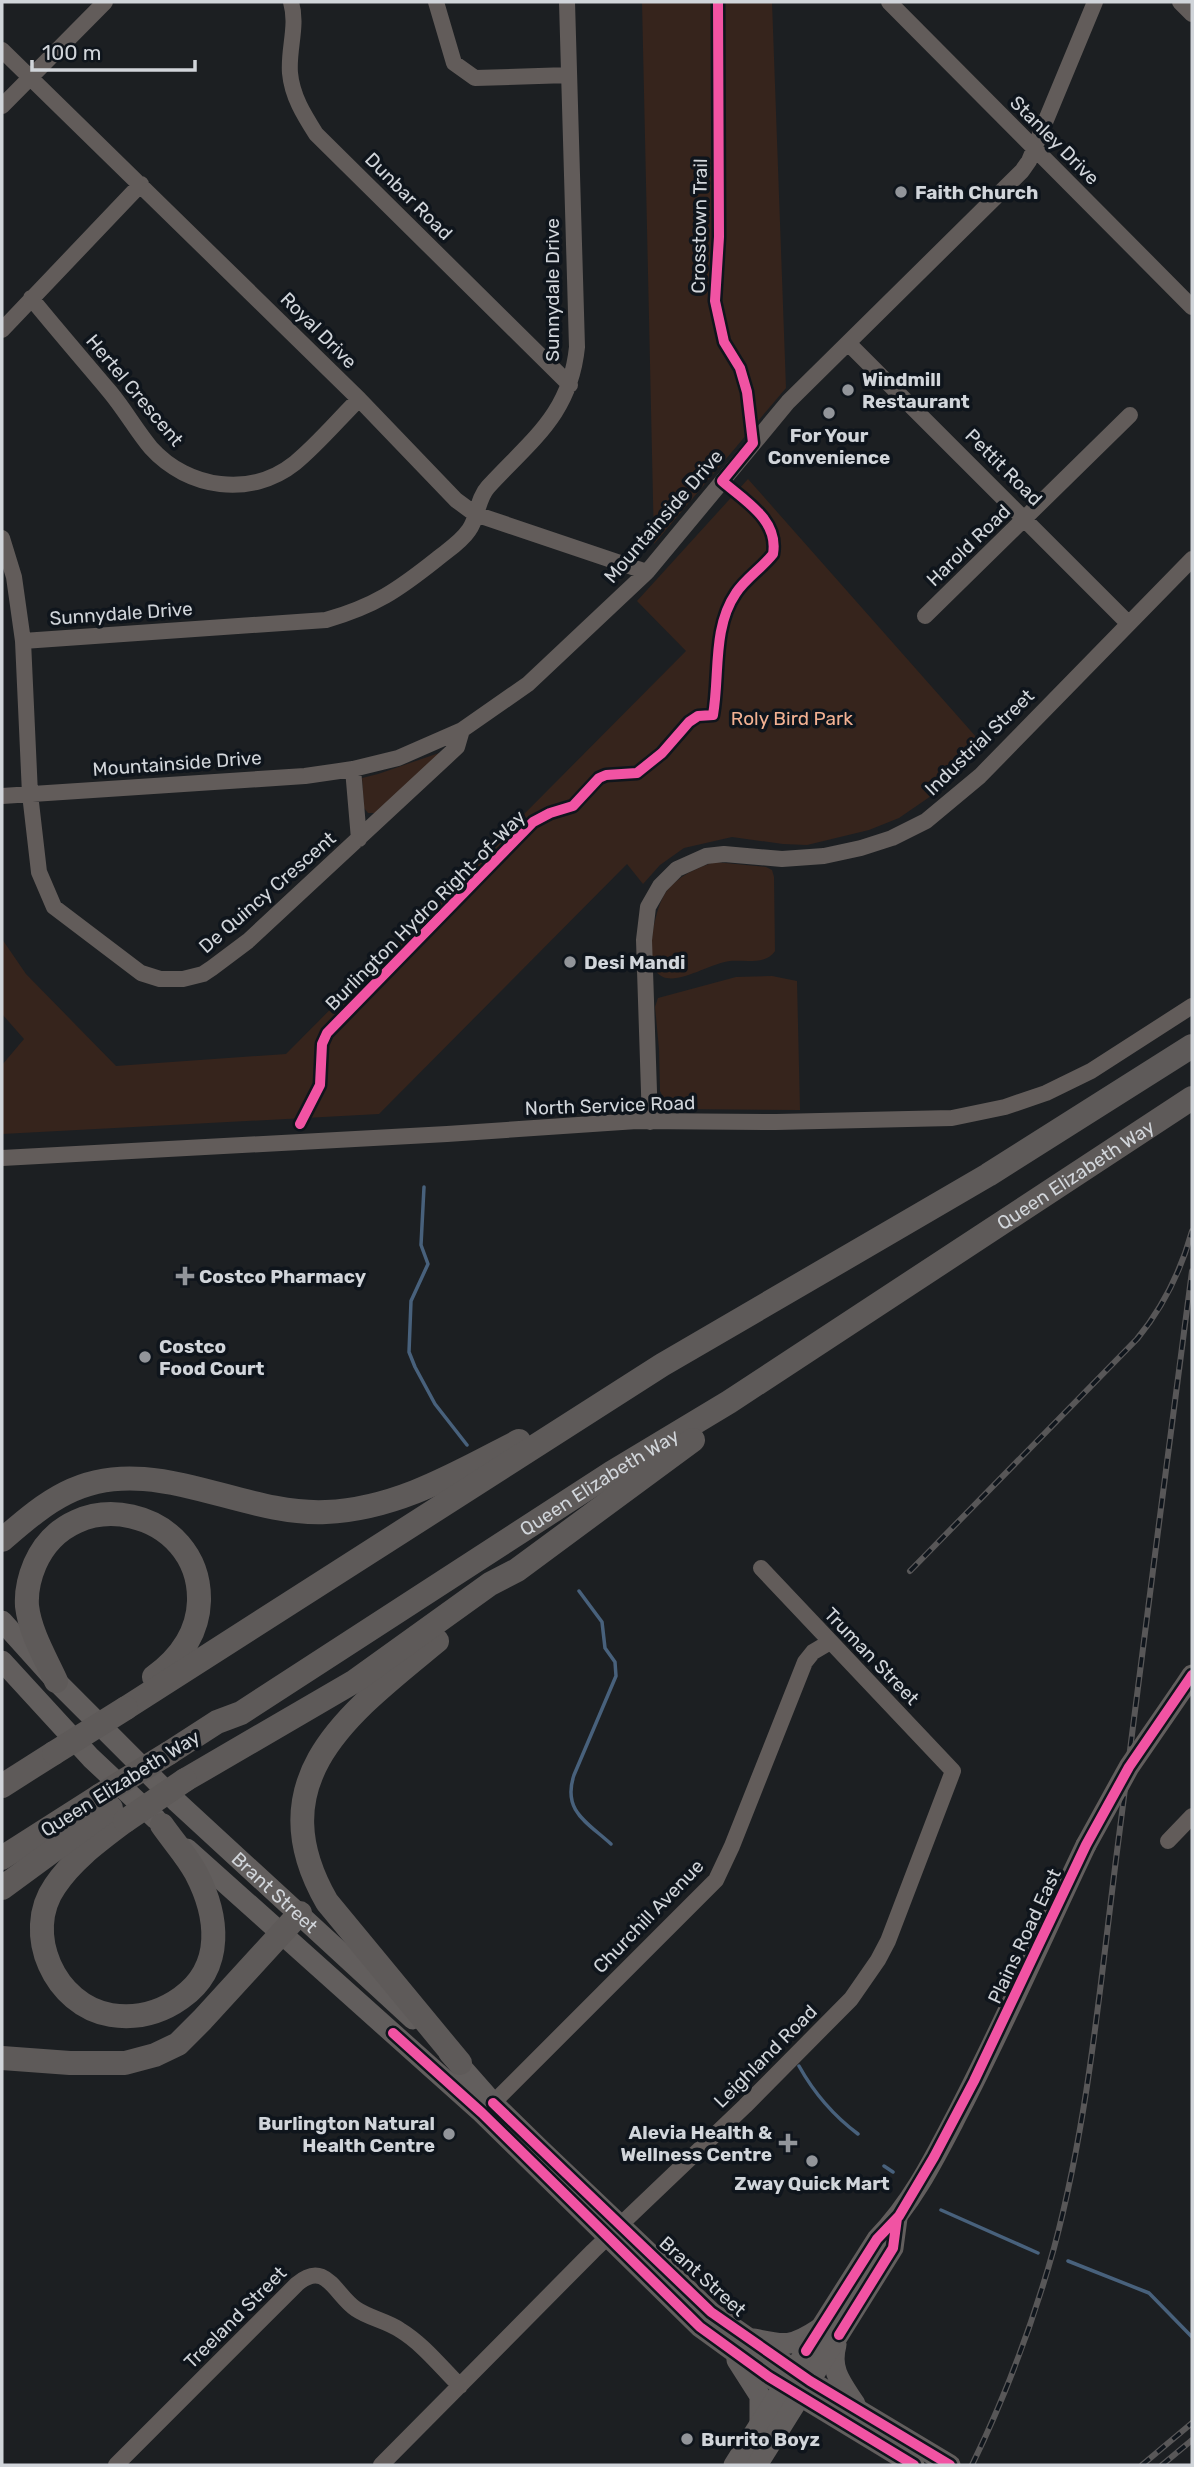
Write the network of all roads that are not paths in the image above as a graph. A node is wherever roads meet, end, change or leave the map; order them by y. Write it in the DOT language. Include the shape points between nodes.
graph roads {
  1 [pos="105,2"];
  2 [pos="291,2"];
  3 [pos="436,2"];
  4 [pos="567,2"];
  5 [pos="889,2"];
  6 [pos="1096,2"];
  7 [pos="1180,2"];
  8 [pos="1192,14"];
  9 [pos="2,50"];
  10 [pos="569,75"];
  11 [pos="28,78"];
  12 [pos="2,106"];
  13 [pos="1034,149"];
  14 [pos="141,184"];
  15 [pos="31,298"];
  16 [pos="1192,307"];
  17 [pos="2,330"];
  18 [pos="848,343"];
  19 [pos="570,385"];
  20 [pos="359,399"];
  21 [pos="1129,415"];
  22 [pos="475,514"];
  23 [pos="1025,518"];
  24 [pos="2,538"];
  25 [pos="1192,559"];
  26 [pos="647,572"];
  27 [pos="925,616"];
  28 [pos="1128,623"];
  29 [pos="23,641"];
  30 [pos="461,730"];
  31 [pos="353,769"];
  32 [pos="30,794"];
  33 [pos="2,796"];
  34 [pos="359,839"];
  35 [pos="1192,1006"];
  36 [pos="1192,1046"];
  37 [pos="1187,1101"];
  38 [pos="650,1122"];
  39 [pos="2,1158"];
  40 [pos="662,1365"];
  41 [pos="729,1402"];
  42 [pos="2,1540"];
  43 [pos="761,1568"];
  44 [pos="517,1570"];
  45 [pos="2,1621"];
  46 [pos="830,1642"];
  47 [pos="2,1661"];
  48 [pos="56,1681"];
  49 [pos="1187,1683"];
  50 [pos="118,1708"];
  51 [pos="50,1748"];
  52 [pos="2,1765"];
  53 [pos="175,1766"];
  54 [pos="953,1771"];
  55 [pos="2,1786"];
  56 [pos="112,1808"];
  57 [pos="1192,1816"];
  58 [pos="162,1825"];
  59 [pos="1168,1840"];
  60 [pos="2,1858"];
  61 [pos="2,1888"];
  62 [pos="300,1913"];
  63 [pos="284,1933"];
  64 [pos="2,2058"];
  65 [pos="460,2063"];
  66 [pos="488,2108"];
  67 [pos="615,2231"];
  68 [pos="831,2331"];
  69 [pos="739,2345"];
  70 [pos="797,2383"];
  71 [pos="460,2386"];
  72 [pos="853,2418"];
  73 [pos="760,2424"];
  74 [pos="771,2443"];
  75 [pos="116,2465"];
  76 [pos="381,2465"];
  77 [pos="734,2465"];
  78 [pos="757,2465"];
  79 [pos="914,2465"];
  80 [pos="950,2465"];
  1 -- 11 [label="street"];
  2 -- 19 [label="street, Dunbar Road" via="293,90 316,134"];
  3 -- 10 [label="street" via="454,63 475,78"];
  4 -- 10 [label="street, Sunnydale Drive"];
  5 -- 13 [label="street, Stanley Drive"];
  6 -- 13 [label="street, Mountainside Drive"];
  7 -- 8 [label="street"];
  9 -- 11 [label="street, Royal Drive"];
  10 -- 19 [label="street, Sunnydale Drive" via="577,347"];
  11 -- 12 [label="street"];
  11 -- 14 [label="street, Royal Drive"];
  13 -- 16 [label="street, Stanley Drive"];
  13 -- 18 [label="street, Mountainside Drive" via="1022,171"];
  14 -- 15 [label="street"];
  14 -- 20 [label="street, Royal Drive"];
  15 -- 17 [label="street"];
  15 -- 20 [label="street, Hertel Crescent" via="152,449 178,471 203,481 229,486 274,475 294,463"];
  18 -- 23 [label="street, Pettit Road"];
  18 -- 26 [label="street, Mountainside Drive" via="788,402"];
  19 -- 22 [label="street, Sunnydale Drive" via="555,413 485,490"];
  20 -- 22 [label="street, Royal Drive"];
  21 -- 23 [label="street, Harold Road"];
  22 -- 26 [label="street, Royal Drive"];
  22 -- 29 [label="street, Sunnydale Drive" via="459,541 400,588 360,610 326,620"];
  23 -- 27 [label="street, Harold Road"];
  23 -- 28 [label="street, Pettit Road"];
  24 -- 29 [label="street, De Quincy Crescent" via="14,578"];
  25 -- 28 [label="street, Industrial Street"];
  26 -- 30 [label="street, Mountainside Drive" via="528,684"];
  28 -- 38 [label="street, Industrial Street" via="979,776 926,821 892,838 824,856 706,856 677,869 660,886 648,907 644,940"];
  29 -- 32 [label="street, De Quincy Crescent"];
  30 -- 31 [label="street, Mountainside Drive" via="398,758"];
  30 -- 34 [label="street, De Quincy Crescent" via="457,747"];
  31 -- 32 [label="street, Mountainside Drive"];
  31 -- 34 [label="street, De Quincy Crescent"];
  32 -- 33 [label="street, Mountainside Drive"];
  32 -- 34 [label="street, De Quincy Crescent" via="39,872 54,907 141,974 160,979 183,979 212,968"];
  35 -- 38 [label="street, North Service Road" via="1091,1071 1005,1107 952,1118"];
  36 -- 40 [label="highway" via="988,1175"];
  37 -- 41 [label="highway, Queen Elizabeth Way"];
  38 -- 39 [label="street, North Service Road"];
  40 -- 42 [label="highway" via="424,1490 376,1506 300,1512 156,1479 125,1477 68,1491"];
  40 -- 50 [label="highway"];
  41 -- 44 [label="highway" via="704,1432"];
  41 -- 53 [label="highway, Queen Elizabeth Way" via="600,1480 241,1713 217,1722"];
  43 -- 46 [label="street, Truman Street"];
  44 -- 53 [label="highway" via="490,1584 355,1681"];
  44 -- 65 [label="highway" via="344,1722 321,1752 304,1803 309,1865 327,1902"];
  45 -- 48 [label="main road, Brant Street"];
  46 -- 54 [label="street, Truman Street"];
  46 -- 66 [label="street, Churchill Avenue" via="805,1662 716,1880"];
  47 -- 58 [label="main road, Brant Street" via="91,1758"];
  48 -- 50 [label="highway" via="30,1623 27,1605 27,1588 37,1559 59,1532 89,1517 112,1513 150,1522 175,1540 191,1561 199,1595 195,1626 168,1667"];
  48 -- 62 [label="main road, Brant Street" via="177,1802"];
  49 -- 68 [label="main road, Plains Road East, bridge" via="1129,1767 1086,1844 974,2081 897,2218 877,2239"];
  50 -- 51 [label="highway, bridge"];
  51 -- 52 [label="highway"];
  51 -- 55 [label="highway"];
  53 -- 56 [label="highway, bridge"];
  53 -- 56 [label="highway, Queen Elizabeth Way, bridge"];
  54 -- 67 [label="street, Leighland Road" via="888,1941 865,1979 834,2017"];
  56 -- 58 [label="highway" via="58,1881 43,1920 48,1965 58,1982 97,2011 142,2016 170,2007 191,1991 211,1955 214,1925 208,1900 195,1871"];
  56 -- 60 [label="highway, Queen Elizabeth Way"];
  56 -- 61 [label="highway"];
  57 -- 59 [label="street"];
  58 -- 63 [label="main road, Brant Street"];
  62 -- 63 [label="highway"];
  62 -- 65 [label="main road, Brant Street"];
  63 -- 64 [label="highway" via="178,2043 155,2055 125,2063"];
  63 -- 66 [label="main road, Brant Street"];
  65 -- 66 [label="main road, Brant Street"];
  66 -- 67 [label="main road, Brant Street"];
  67 -- 69 [label="main road, Brant Street" via="700,2327"];
  67 -- 71 [label="street, Leighland Road"];
  68 -- 69 [label="main road" via="800,2342"];
  68 -- 70 [label="main road, Plains Road East"];
  68 -- 72 [label="main road" via="834,2370"];
  69 -- 70 [label="main road, Brant Street"];
  69 -- 73 [label="main road" via="760,2396"];
  70 -- 72 [label="main road, Brant Street"];
  70 -- 73 [label="main road, Plains Road East"];
  70 -- 74 [label="main road, Plains Road East"];
  71 -- 75 [label="street, Treeland Street" via="410,2337 356,2309 327,2279 310,2275"];
  71 -- 76 [label="street, Leighland Road"];
  72 -- 74 [label="main road" via="793,2423"];
  72 -- 79 [label="main road, Brant Street"];
  72 -- 80 [label="main road, Brant Street"];
  73 -- 77 [label="main road, Plains Road East"];
  74 -- 78 [label="main road, Plains Road East"];
}
